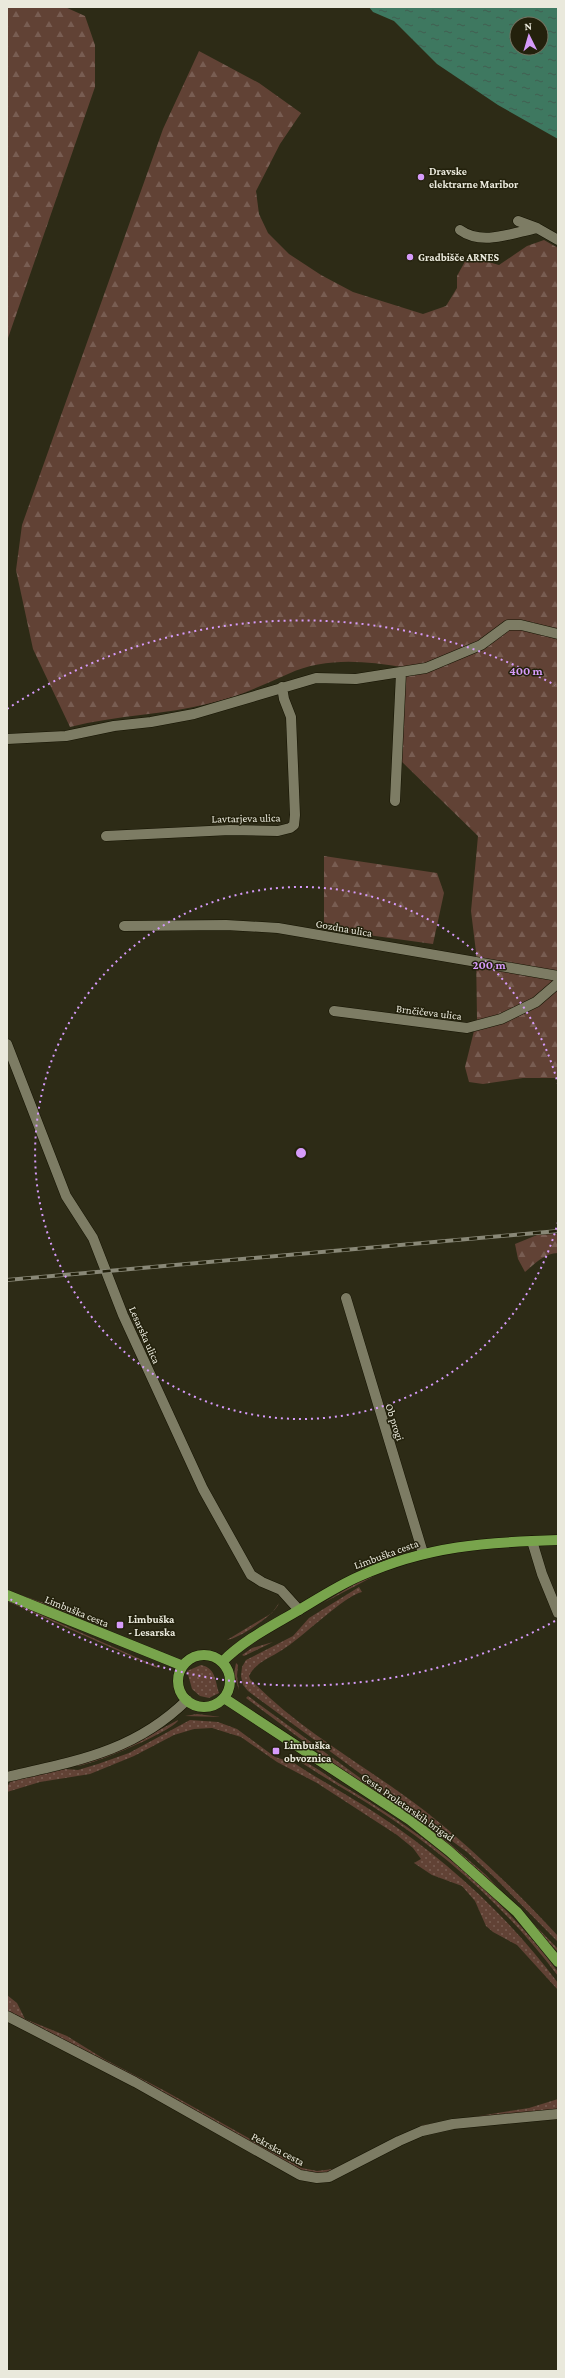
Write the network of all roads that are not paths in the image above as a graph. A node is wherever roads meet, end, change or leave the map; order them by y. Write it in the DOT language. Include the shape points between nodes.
graph roads {
  1 [pos="518,221"];
  2 [pos="537,228"];
  3 [pos="460,230"];
  4 [pos="558,240"];
  5 [pos="558,634"];
  6 [pos="400,673"];
  7 [pos="282,687"];
  8 [pos="7,740"];
  9 [pos="395,800"];
  10 [pos="106,836"];
  11 [pos="124,926"];
  12 [pos="558,976"];
  13 [pos="558,984"];
  14 [pos="334,1011"];
  15 [pos="7,1044"];
  16 [pos="346,1298"];
  17 [pos="558,1540"];
  18 [pos="532,1541"];
  19 [pos="424,1553"];
  20 [pos="7,1595"];
  21 [pos="299,1610"];
  22 [pos="558,1613"];
  23 [pos="222,1662"];
  24 [pos="183,1666"];
  25 [pos="224,1698"];
  26 [pos="187,1700"];
  27 [pos="7,1777"];
  28 [pos="558,1962"];
  29 [pos="7,2016"];
  30 [pos="558,2114"];
  1 -- 2 [label="street"];
  2 -- 3 [label="street" via="510,235 478,238 468,236"];
  2 -- 4 [label="street"];
  5 -- 6 [label="street" via="521,625 508,625 481,645 453,658 426,668"];
  6 -- 7 [label="street" via="356,679 316,678"];
  6 -- 9 [label="street"];
  7 -- 8 [label="street" via="181,717 114,726 66,736"];
  7 -- 10 [label="street, Lavtarjeva ulica" via="291,717 295,815 294,824 290,828 278,831 230,830"];
  11 -- 12 [label="street, Gozdna ulica" via="226,925 278,928"];
  13 -- 14 [label="street, Brnčičeva ulica" via="536,1002 501,1019 467,1028"];
  15 -- 21 [label="street, Lesarska ulica" via="66,1196 93,1238 123,1315 203,1489 252,1575 281,1590"];
  16 -- 19 [label="street, Ob progi"];
  17 -- 18 [label="main road, Limbuška cesta"];
  18 -- 19 [label="main road, Limbuška cesta" via="482,1543"];
  18 -- 22 [label="street"];
  19 -- 21 [label="main road, Limbuška cesta" via="358,1576"];
  20 -- 24 [label="main road, Limbuška cesta"];
  21 -- 23 [label="main road, Limbuška cesta" via="272,1624"];
  23 -- 24 [label="main road" via="202,1655 188,1660"];
  23 -- 25 [label="main road" via="230,1683"];
  24 -- 26 [label="main road" via="179,1687"];
  25 -- 26 [label="main road" via="206,1707 192,1704"];
  25 -- 28 [label="main road, Cesta Proletarskih brigad" via="403,1816 449,1851 517,1912"];
  26 -- 27 [label="street" via="152,1730 120,1747"];
  29 -- 30 [label="street, Pekrska cesta" via="135,2082 294,2172 311,2177 339,2174 422,2131 453,2124"];
}
